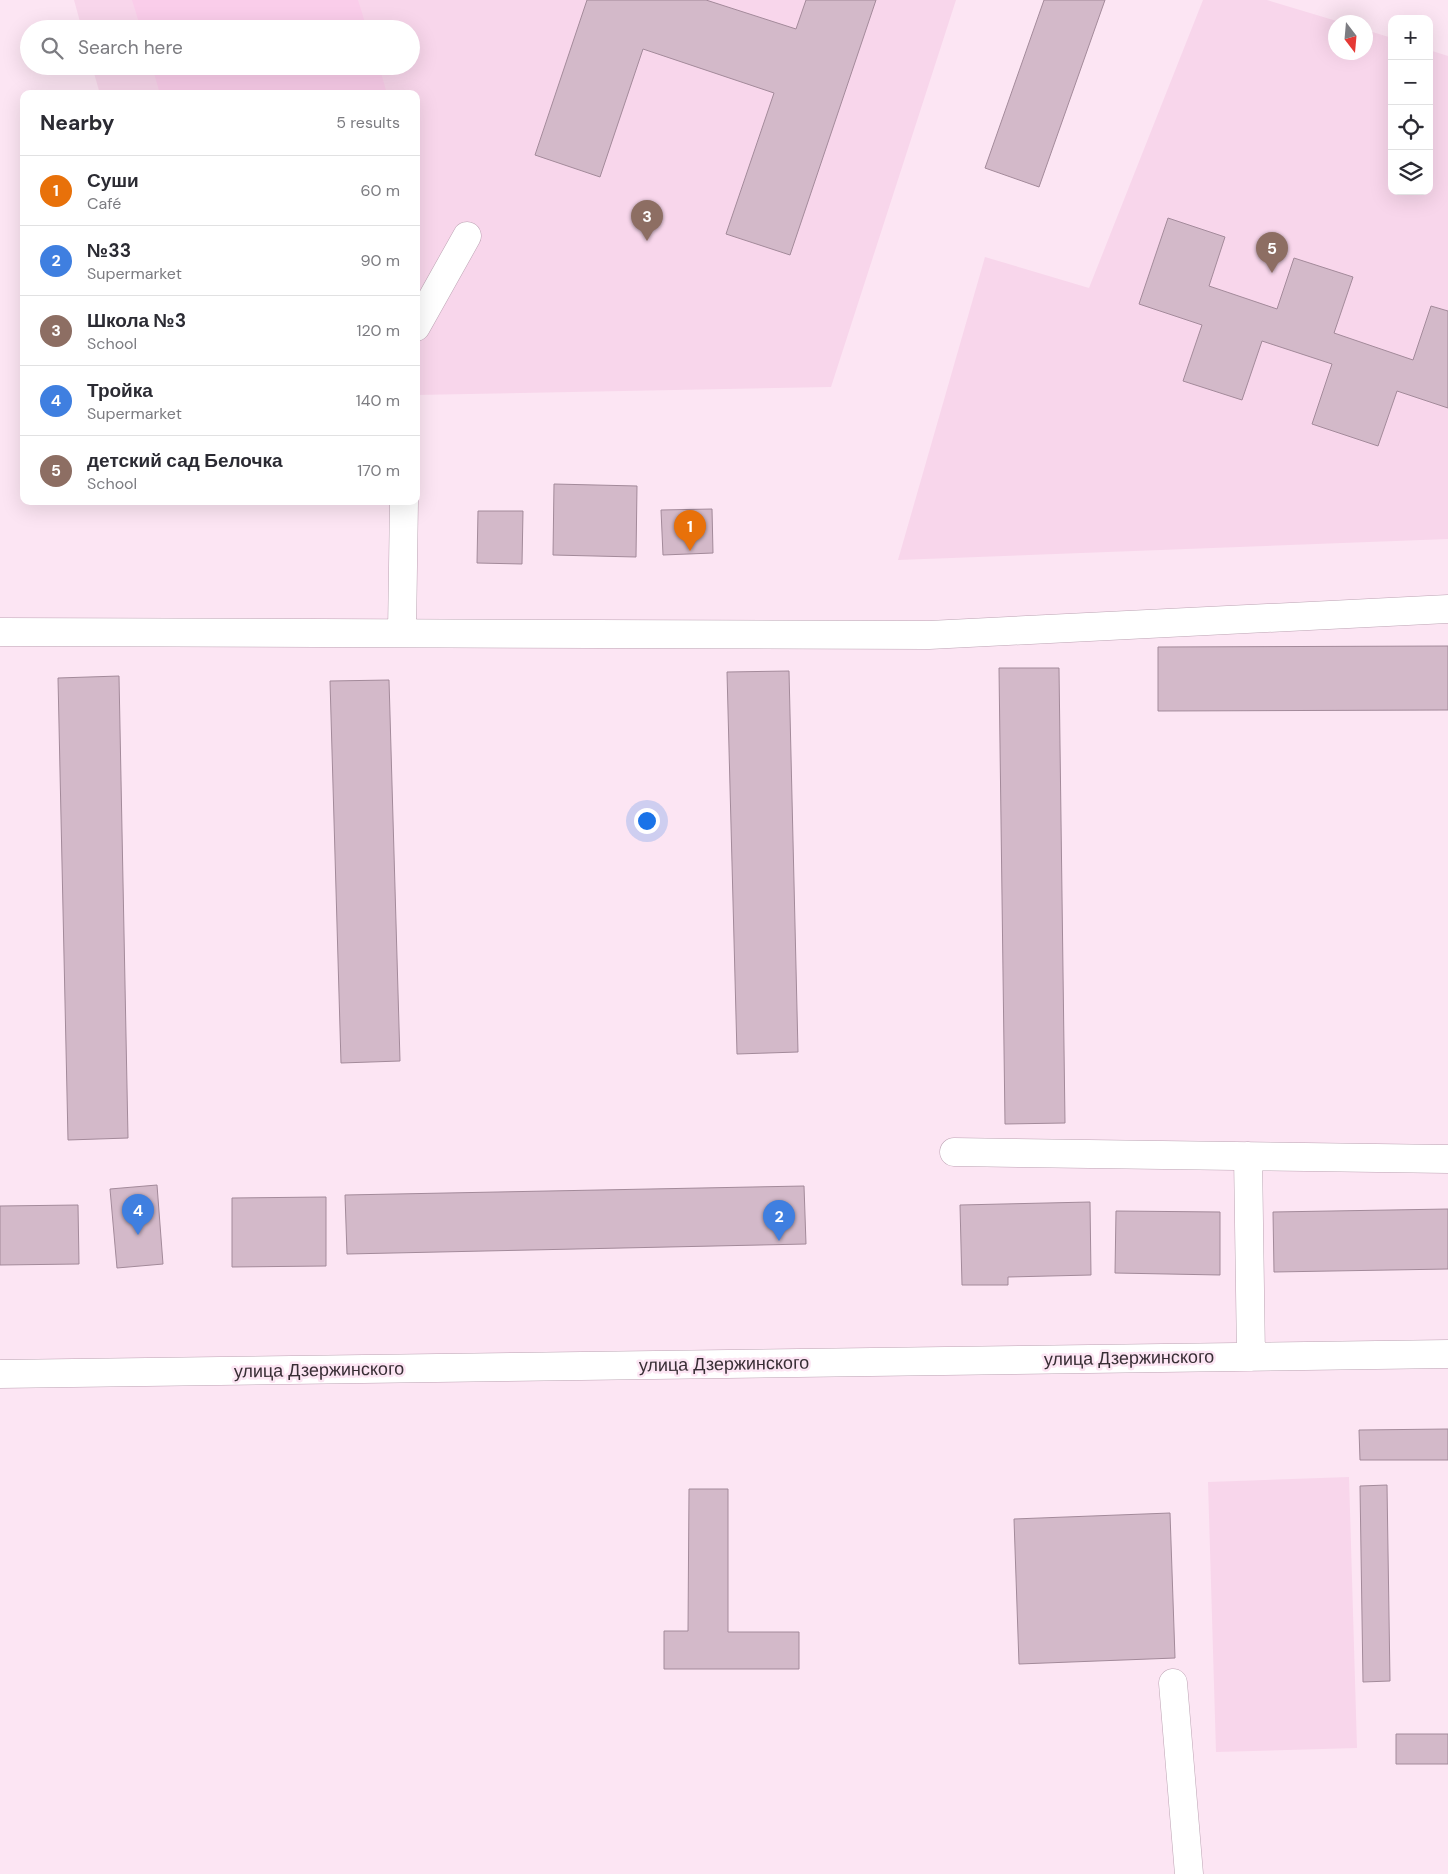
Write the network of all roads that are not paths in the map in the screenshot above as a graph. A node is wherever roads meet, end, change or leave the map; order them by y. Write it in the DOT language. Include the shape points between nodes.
graph roads {
  1 [pos="467,236"];
  2 [pos="420,320"];
  3 [pos="404,505"];
  4 [pos="1448,609"];
  5 [pos="0,632"];
  6 [pos="402,632"];
  7 [pos="954,1152"];
  8 [pos="1248,1156"];
  9 [pos="1448,1159"];
  10 [pos="1448,1354"];
  11 [pos="1251,1357"];
  12 [pos="0,1374"];
  13 [pos="1173,1683"];
  14 [pos="1189,1874"];
  1 -- 2 [label="street"];
  3 -- 6 [label="street"];
  4 -- 6 [label="street" via="929,635"];
  5 -- 6 [label="street"];
  7 -- 8 [label="street"];
  8 -- 9 [label="street"];
  8 -- 11 [label="street"];
  10 -- 11 [label="street, улица Дзержинского"];
  11 -- 12 [label="street, улица Дзержинского"];
  13 -- 14 [label="street"];
}
